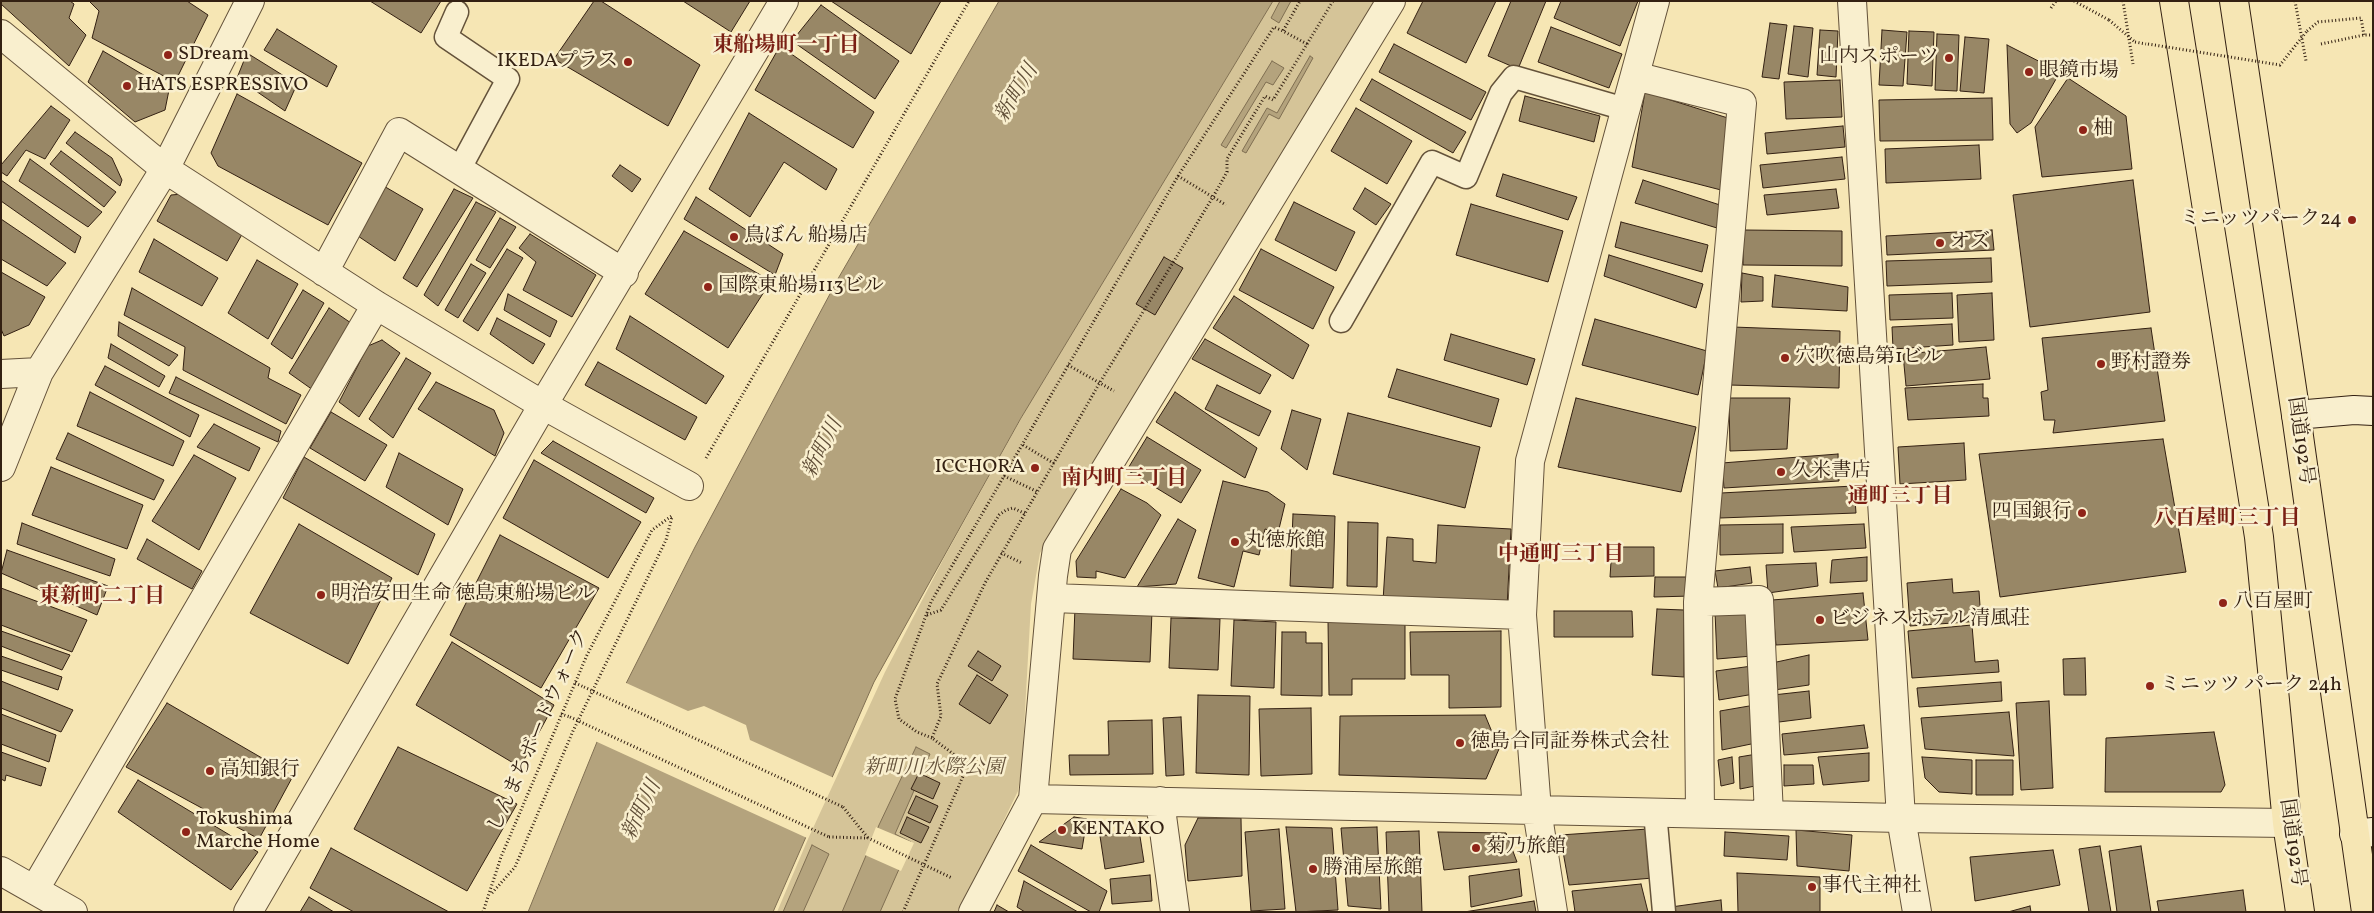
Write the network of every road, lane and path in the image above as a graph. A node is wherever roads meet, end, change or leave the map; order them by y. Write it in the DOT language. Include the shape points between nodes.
graph roads {
  1 [pos="250,1"];
  2 [pos="784,1"];
  3 [pos="969,1"];
  4 [pos="1333,1"];
  5 [pos="1391,1"];
  6 [pos="1655,1"];
  7 [pos="1852,1"];
  8 [pos="2056,1"];
  9 [pos="2074,1"];
  10 [pos="2122,1"];
  11 [pos="2174,1"];
  12 [pos="2234,1"];
  13 [pos="2295,1"];
  14 [pos="2051,8"];
  15 [pos="457,12"];
  16 [pos="1283,31"];
  17 [pos="1,34"];
  18 [pos="2364,35"];
  19 [pos="2373,35"];
  20 [pos="2135,42"];
  21 [pos="1307,44"];
  22 [pos="2148,44"];
  23 [pos="2321,44"];
  24 [pos="2306,61"];
  25 [pos="2133,64"];
  26 [pos="1634,76"];
  27 [pos="1625,109"];
  28 [pos="165,169"];
  29 [pos="459,170"];
  30 [pos="1178,176"];
  31 [pos="1222,202"];
  32 [pos="324,272"];
  33 [pos="624,273"];
  34 [pos="376,305"];
  35 [pos="1341,321"];
  36 [pos="1068,365"];
  37 [pos="39,372"];
  38 [pos="1,374"];
  39 [pos="1106,387"];
  40 [pos="543,405"];
  41 [pos="2373,411"];
  42 [pos="2296,415"];
  43 [pos="1022,445"];
  44 [pos="1054,464"];
  45 [pos="1,467"];
  46 [pos="1004,476"];
  47 [pos="690,486"];
  48 [pos="1038,492"];
  49 [pos="1026,514"];
  50 [pos="672,516"];
  51 [pos="1002,553"];
  52 [pos="1007,556"];
  53 [pos="1052,598"];
  54 [pos="1698,602"];
  55 [pos="927,615"];
  56 [pos="1522,615"];
  57 [pos="575,683"];
  58 [pos="561,714"];
  59 [pos="932,738"];
  60 [pos="968,765"];
  61 [pos="996,766"];
  62 [pos="1033,799"];
  63 [pos="1160,801"];
  64 [pos="1537,810"];
  65 [pos="1655,812"];
  66 [pos="1700,813"];
  67 [pos="1769,815"];
  68 [pos="1901,818"];
  69 [pos="2287,823"];
  70 [pos="2363,833"];
  71 [pos="868,838"];
  72 [pos="925,866"];
  73 [pos="1,872"];
  74 [pos="35,889"];
  75 [pos="490,895"];
  76 [pos="73,912"];
  77 [pos="248,912"];
  78 [pos="483,912"];
  79 [pos="973,912"];
  80 [pos="1175,912"];
  81 [pos="1553,912"];
  82 [pos="1664,912"];
  83 [pos="1917,912"];
  84 [pos="2300,912"];
  85 [pos="2366,912"];
  1 -- 28 [label="street"];
  2 -- 33 [label="street"];
  3 -- 47 [label="path, しんまちボードウォーク"];
  4 -- 21 [label="path"];
  5 -- 53 [label="street" via="1057,549"];
  6 -- 26 [label="street"];
  7 -- 68 [label="street"];
  8 -- 14 [label="path"];
  9 -- 20 [label="path, bridge" via="2102,14"];
  10 -- 25 [label="path"];
  11 -- 69 [label="highway, 国道192号" via="2259,537"];
  12 -- 42 [label="highway, 国道192号"];
  13 -- 24 [label="path"];
  15 -- 29 [label="lane" via="446,37 508,79"];
  16 -- 30 [label="path" via="1274,28"];
  17 -- 28 [label="street"];
  18 -- 19 [label="path"];
  18 -- 22 [label="path, bridge" via="2361,18 2318,22 2280,65"];
  18 -- 23 [label="path"];
  26 -- 27 [label="street"];
  26 -- 54 [label="street" via="1742,103"];
  27 -- 35 [label="lane" via="1514,78 1501,93 1466,177 1432,162"];
  27 -- 56 [label="street" via="1530,461"];
  28 -- 32 [label="street"];
  28 -- 37 [label="street"];
  29 -- 32 [label="street" via="398,132"];
  29 -- 33 [label="street"];
  30 -- 31 [label="path"];
  30 -- 36 [label="path"];
  32 -- 34 [label="street"];
  33 -- 40 [label="street"];
  34 -- 40 [label="street"];
  34 -- 74 [label="street"];
  36 -- 39 [label="path"];
  36 -- 43 [label="path"];
  37 -- 38 [label="street"];
  37 -- 45 [label="street"];
  40 -- 47 [label="street"];
  40 -- 77 [label="street"];
  41 -- 42 [label="street"];
  42 -- 70 [label="highway, 国道192号"];
  43 -- 44 [label="path"];
  43 -- 46 [label="path"];
  46 -- 48 [label="path"];
  46 -- 55 [label="path" via="931,602"];
  47 -- 50 [label="path, しんまちボードウォーク"];
  49 -- 55 [label="path" via="1013,508 999,515 941,610"];
  50 -- 57 [label="path, しんまちボードウォーク" via="652,530"];
  50 -- 75 [label="path" via="666,540 573,731 515,867"];
  51 -- 52 [label="path"];
  53 -- 56 [label="street"];
  53 -- 62 [label="street"];
  54 -- 66 [label="street"];
  54 -- 67 [label="street" via="1759,600"];
  55 -- 59 [label="path" via="895,699 900,718"];
  56 -- 64 [label="street"];
  57 -- 58 [label="path, しんまちボードウォーク"];
  57 -- 71 [label="path, bridge" via="843,807"];
  58 -- 71 [label="path, bridge" via="829,837"];
  58 -- 75 [label="path, しんまちボードウォーク" via="501,857"];
  60 -- 61 [label="path"];
  62 -- 63 [label="street"];
  62 -- 79 [label="street"];
  63 -- 64 [label="street"];
  63 -- 80 [label="street"];
  64 -- 65 [label="street"];
  64 -- 81 [label="street"];
  65 -- 66 [label="street"];
  65 -- 82 [label="lane"];
  66 -- 67 [label="street"];
  67 -- 68 [label="street"];
  68 -- 69 [label="street"];
  68 -- 83 [label="street"];
  69 -- 84 [label="highway, 国道192号"];
  70 -- 85 [label="highway, 国道192号"];
  71 -- 72 [label="path"];
  73 -- 74 [label="street"];
  74 -- 76 [label="street"];
  75 -- 78 [label="path, しんまちボードウォーク"];
}
